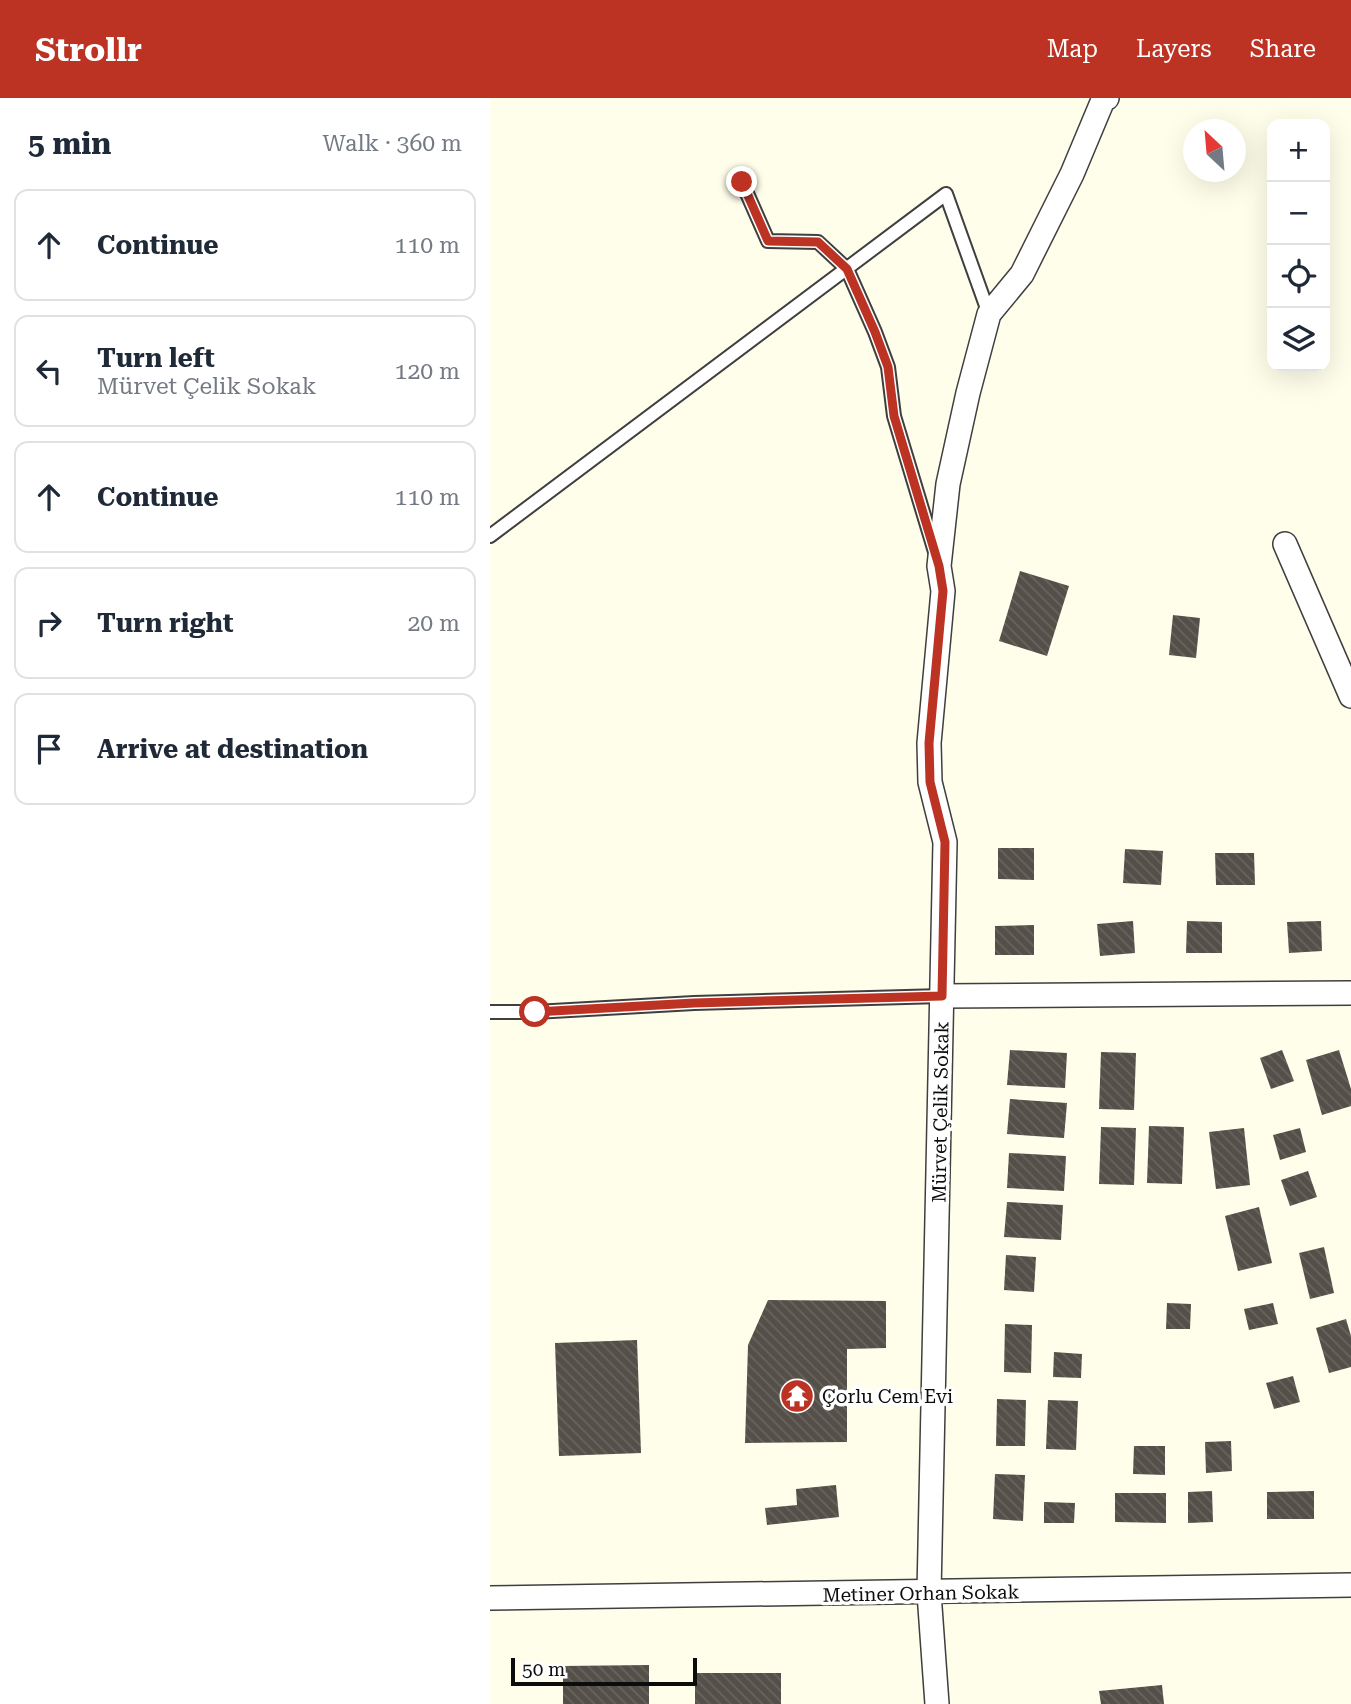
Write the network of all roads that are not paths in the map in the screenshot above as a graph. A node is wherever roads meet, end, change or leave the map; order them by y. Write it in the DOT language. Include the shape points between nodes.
graph roads {
  1 [pos="1107,98"];
  2 [pos="742,182"];
  3 [pos="847,269"];
  4 [pos="989,314"];
  5 [pos="490,536"];
  6 [pos="1284,544"];
  7 [pos="939,566"];
  8 [pos="1351,696"];
  9 [pos="1351,993"];
  10 [pos="942,996"];
  11 [pos="490,1012"];
  12 [pos="1351,1585"];
  13 [pos="929,1593"];
  14 [pos="490,1598"];
  15 [pos="937,1704"];
  1 -- 4 [label="street, Mürvet Çelik Sokak" via="1023,274"];
  2 -- 3 [label="lane" via="768,241 818,242"];
  3 -- 4 [label="lane" via="947,194"];
  3 -- 5 [label="lane"];
  3 -- 7 [label="lane" via="888,367 894,416"];
  4 -- 7 [label="street, Mürvet Çelik Sokak" via="948,484"];
  6 -- 8 [label="street"];
  7 -- 10 [label="street, Mürvet Çelik Sokak" via="943,591 929,743 930,782 945,842"];
  9 -- 10 [label="street"];
  10 -- 11 [label="lane"];
  10 -- 13 [label="street, Mürvet Çelik Sokak"];
  12 -- 13 [label="street, Metiner Orhan Sokak"];
  13 -- 14 [label="street, Metiner Orhan Sokak"];
  13 -- 15 [label="street, Mürvet Çelik Sokak"];
}
